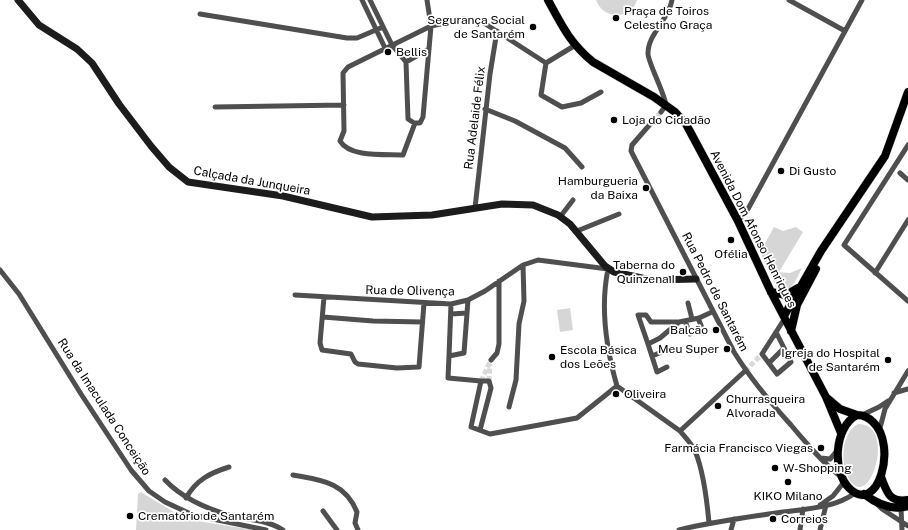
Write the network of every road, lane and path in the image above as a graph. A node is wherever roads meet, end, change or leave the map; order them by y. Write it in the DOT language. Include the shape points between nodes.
graph roads {
  1 [pos="18,0"];
  2 [pos="362,0"];
  3 [pos="370,0"];
  4 [pos="427,0"];
  5 [pos="548,0"];
  6 [pos="672,0"];
  7 [pos="789,0"];
  8 [pos="862,0"];
  9 [pos="200,14"];
  10 [pos="431,26"];
  11 [pos="383,27"];
  12 [pos="376,30"];
  13 [pos="497,32"];
  14 [pos="845,32"];
  15 [pos="392,45"];
  16 [pos="574,46"];
  17 [pos="385,48"];
  18 [pos="429,49"];
  19 [pos="406,62"];
  20 [pos="546,63"];
  21 [pos="601,92"];
  22 [pos="908,92"];
  23 [pos="344,104"];
  24 [pos="666,105"];
  25 [pos="214,107"];
  26 [pos="486,109"];
  27 [pos="661,112"];
  28 [pos="652,122"];
  29 [pos="415,123"];
  30 [pos="908,145"];
  31 [pos="582,167"];
  32 [pos="900,173"];
  33 [pos="908,180"];
  34 [pos="573,200"];
  35 [pos="475,208"];
  36 [pos="619,214"];
  37 [pos="560,217"];
  38 [pos="908,220"];
  39 [pos="738,221"];
  40 [pos="577,231"];
  41 [pos="833,234"];
  42 [pos="523,265"];
  43 [pos="608,269"];
  44 [pos="0,270"];
  45 [pos="875,273"];
  46 [pos="696,279"];
  47 [pos="499,281"];
  48 [pos="800,287"];
  49 [pos="771,292"];
  50 [pos="295,295"];
  51 [pos="324,297"];
  52 [pos="468,300"];
  53 [pos="908,300"];
  54 [pos="424,303"];
  55 [pos="688,303"];
  56 [pos="451,304"];
  57 [pos="712,312"];
  58 [pos="451,314"];
  59 [pos="467,314"];
  60 [pos="323,317"];
  61 [pos="784,317"];
  62 [pos="695,319"];
  63 [pos="685,321"];
  64 [pos="422,322"];
  65 [pos="679,322"];
  66 [pos="791,331"];
  67 [pos="776,332"];
  68 [pos="690,334"];
  69 [pos="704,334"];
  70 [pos="648,344"];
  71 [pos="784,348"];
  72 [pos="664,351"];
  73 [pos="449,356"];
  74 [pos="652,356"];
  75 [pos="491,360"];
  76 [pos="769,363"];
  77 [pos="667,367"];
  78 [pos="745,370"];
  79 [pos="908,371"];
  80 [pos="481,381"];
  81 [pos="617,386"];
  82 [pos="908,389"];
  83 [pos="894,393"];
  84 [pos="826,397"];
  85 [pos="890,399"];
  86 [pos="508,407"];
  87 [pos="859,415"];
  88 [pos="880,428"];
  89 [pos="480,430"];
  90 [pos="680,431"];
  91 [pos="841,433"];
  92 [pos="839,445"];
  93 [pos="821,458"];
  94 [pos="229,467"];
  95 [pos="293,475"];
  96 [pos="881,477"];
  97 [pos="843,479"];
  98 [pos="165,480"];
  99 [pos="855,493"];
  100 [pos="864,494"];
  101 [pos="186,498"];
  102 [pos="908,500"];
  103 [pos="875,502"];
  104 [pos="826,505"];
  105 [pos="818,506"];
  106 [pos="904,507"];
  107 [pos="803,509"];
  108 [pos="323,511"];
  109 [pos="734,519"];
  110 [pos="709,523"];
  111 [pos="903,523"];
  112 [pos="908,526"];
  113 [pos="266,530"];
  114 [pos="283,530"];
  115 [pos="337,530"];
  116 [pos="358,530"];
  117 [pos="679,530"];
  118 [pos="731,530"];
  119 [pos="800,530"];
  120 [pos="820,530"];
  121 [pos="902,530"];
  1 -- 35 [label="street, Calçada da Junqueira" via="39,25 77,49 92,63 151,146 169,167 188,182 283,196 372,217 432,215"];
  2 -- 12 [label="street"];
  3 -- 11 [label="street"];
  4 -- 10 [label="street"];
  5 -- 16 [label="main road"];
  6 -- 24 [label="street" via="649,44 647,54"];
  7 -- 14 [label="street"];
  8 -- 14 [label="street"];
  9 -- 12 [label="street" via="347,38 357,38"];
  10 -- 13 [label="street" via="449,21 472,20 484,23"];
  10 -- 15 [label="street"];
  10 -- 18 [label="street"];
  11 -- 12 [label="street"];
  11 -- 15 [label="street"];
  12 -- 17 [label="street"];
  13 -- 20 [label="street"];
  13 -- 26 [label="street, Rua Adelaide Félix"];
  14 -- 39 [label="street" via="748,209"];
  15 -- 17 [label="street"];
  15 -- 19 [label="street"];
  16 -- 20 [label="street"];
  16 -- 24 [label="main road, Avenida Dom Afonso Henriques" via="594,62"];
  17 -- 23 [label="street" via="348,67 343,73"];
  18 -- 19 [label="street"];
  18 -- 29 [label="street" via="423,117 420,123"];
  19 -- 29 [label="street" via="408,119"];
  20 -- 21 [label="street" via="541,95 562,107 581,103"];
  22 -- 41 [label="main road" via="885,156"];
  23 -- 25 [label="street"];
  23 -- 29 [label="street" via="344,131 340,141 356,152 403,154"];
  24 -- 27 [label="street"];
  24 -- 39 [label="main road, Avenida Dom Afonso Henriques" via="686,124"];
  26 -- 31 [label="street" via="515,121 565,148"];
  26 -- 35 [label="street, Rua Adelaide Félix"];
  28 -- 46 [label="street, Rua Pedro de Santarém" via="632,144 631,151"];
  30 -- 45 [label="street" via="844,245"];
  32 -- 33 [label="street"];
  34 -- 37 [label="street"];
  35 -- 37 [label="street, Calçada da Junqueira" via="526,204 540,207"];
  36 -- 40 [label="street"];
  37 -- 40 [label="street, Calçada da Junqueira"];
  38 -- 45 [label="street"];
  39 -- 49 [label="main road, Avenida Dom Afonso Henriques"];
  40 -- 43 [label="street, Calçada da Junqueira"];
  41 -- 48 [label="main road" via="820,250"];
  41 -- 66 [label="main road" via="797,305"];
  42 -- 43 [label="street, Rua de Olivença" via="538,260"];
  42 -- 47 [label="street, Rua de Olivença"];
  42 -- 86 [label="street" via="524,301 519,324 516,380"];
  43 -- 46 [label="street" via="642,279"];
  43 -- 81 [label="street" via="604,311"];
  44 -- 113 [label="street, Rua da Imaculada Conceição" via="20,294 131,470 149,491 193,514"];
  45 -- 53 [label="street"];
  46 -- 57 [label="street, Rua Pedro de Santarém"];
  47 -- 52 [label="street, Rua de Olivença"];
  47 -- 75 [label="street" via="499,344 497,353"];
  48 -- 49 [label="main road" via="786,295"];
  48 -- 61 [label="main road"];
  49 -- 61 [label="main road, Avenida Dom Afonso Henriques"];
  50 -- 51 [label="street, Rua de Olivença"];
  51 -- 54 [label="street, Rua de Olivença"];
  51 -- 60 [label="street"];
  52 -- 56 [label="street, Rua de Olivença"];
  52 -- 59 [label="street"];
  54 -- 56 [label="street, Rua de Olivença"];
  54 -- 64 [label="street"];
  55 -- 62 [label="street"];
  56 -- 58 [label="street"];
  57 -- 62 [label="street"];
  57 -- 78 [label="street, Rua Pedro de Santarém"];
  58 -- 59 [label="street"];
  58 -- 73 [label="street"];
  59 -- 73 [label="street" via="464,353"];
  60 -- 64 [label="street"];
  60 -- 64 [label="street" via="320,342 322,350 351,354 358,364 397,368 419,368"];
  61 -- 66 [label="main road, Avenida Dom Afonso Henriques"];
  61 -- 67 [label="street"];
  62 -- 63 [label="street"];
  62 -- 69 [label="street"];
  63 -- 65 [label="street"];
  63 -- 68 [label="street"];
  65 -- 70 [label="street" via="660,338"];
  65 -- 70 [label="street" via="651,322 646,315 638,315"];
  66 -- 84 [label="main road, Avenida Dom Afonso Henriques"];
  67 -- 71 [label="street"];
  67 -- 76 [label="street" via="762,354"];
  70 -- 74 [label="street"];
  71 -- 76 [label="street"];
  71 -- 76 [label="street" via="791,362 777,374"];
  72 -- 74 [label="street"];
  73 -- 80 [label="street" via="448,378"];
  74 -- 77 [label="street" via="657,372"];
  78 -- 90 [label="street"];
  78 -- 93 [label="street, Rua Pedro de Santarém"];
  79 -- 83 [label="street"];
  80 -- 89 [label="street" via="471,427"];
  80 -- 89 [label="street" via="489,381 491,388"];
  81 -- 89 [label="street" via="577,418 490,434"];
  81 -- 90 [label="street"];
  82 -- 83 [label="street"];
  83 -- 85 [label="street"];
  84 -- 87 [label="main road, Avenida Dom Afonso Henriques" via="840,408"];
  84 -- 91 [label="main road, Avenida Dom Afonso Henriques"];
  85 -- 87 [label="street" via="879,407"];
  85 -- 88 [label="street"];
  87 -- 88 [label="main road" via="870,419"];
  87 -- 91 [label="main road" via="847,423"];
  88 -- 96 [label="main road" via="885,450"];
  90 -- 110 [label="street" via="695,451"];
  91 -- 92 [label="main road"];
  92 -- 93 [label="street" via="832,458"];
  92 -- 97 [label="main road" via="839,464"];
  93 -- 97 [label="street, Rua Pedro de Santarém"];
  94 -- 101 [label="street" via="202,479"];
  95 -- 116 [label="street" via="326,482 347,495 357,512 355,523"];
  96 -- 100 [label="main road" via="872,491"];
  96 -- 102 [label="main road" via="894,499"];
  97 -- 99 [label="main road"];
  97 -- 105 [label="street" via="833,496"];
  98 -- 101 [label="street"];
  99 -- 100 [label="main road"];
  99 -- 104 [label="street"];
  100 -- 103 [label="main road"];
  101 -- 114 [label="street" via="232,516 258,520"];
  103 -- 106 [label="main road"];
  103 -- 111 [label="street"];
  104 -- 105 [label="street"];
  104 -- 120 [label="street"];
  105 -- 107 [label="street"];
  106 -- 111 [label="street"];
  107 -- 109 [label="street"];
  107 -- 119 [label="street"];
  108 -- 115 [label="street"];
  109 -- 110 [label="street"];
  109 -- 118 [label="street"];
  110 -- 117 [label="street"];
  111 -- 112 [label="street"];
  111 -- 121 [label="street"];
}
